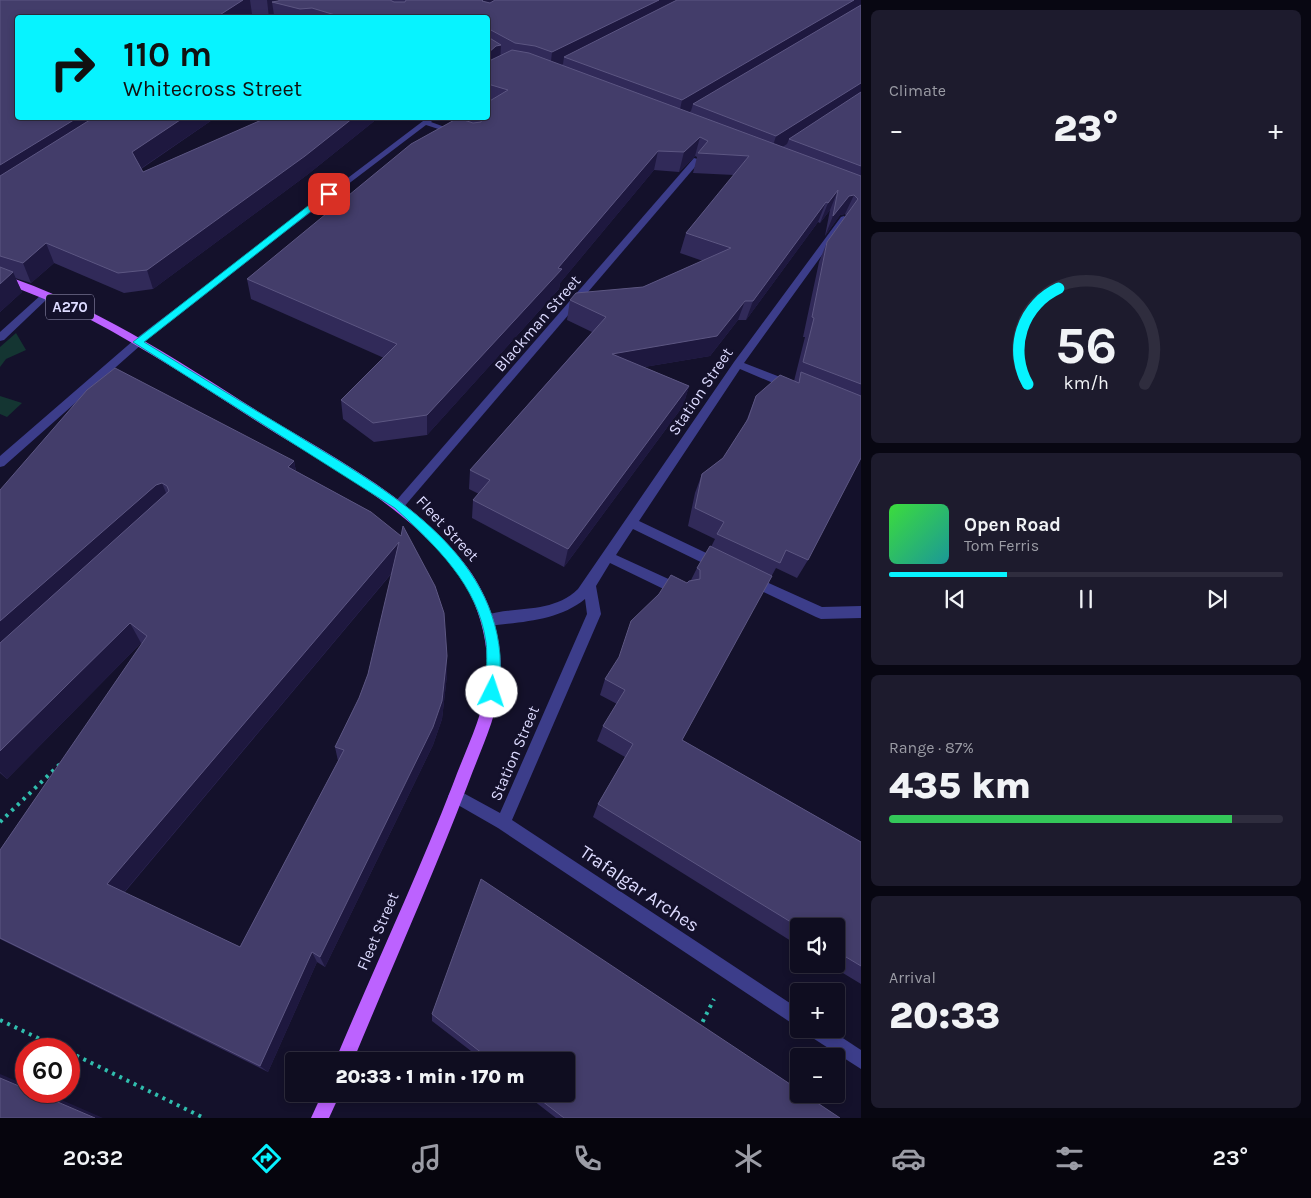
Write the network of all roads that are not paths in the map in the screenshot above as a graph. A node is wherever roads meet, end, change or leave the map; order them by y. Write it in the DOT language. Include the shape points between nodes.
graph roads {
  1 [pos="427,120"];
  2 [pos="468,136"];
  3 [pos="696,160"];
  4 [pos="844,219"];
  5 [pos="0,277"];
  6 [pos="44,297"];
  7 [pos="0,338"];
  8 [pos="138,342"];
  9 [pos="738,364"];
  10 [pos="800,389"];
  11 [pos="0,463"];
  12 [pos="399,505"];
  13 [pos="632,524"];
  14 [pos="609,557"];
  15 [pos="726,568"];
  16 [pos="743,576"];
  17 [pos="590,585"];
  18 [pos="685,592"];
  19 [pos="861,612"];
  20 [pos="488,620"];
  21 [pos="456,796"];
  22 [pos="503,823"];
  23 [pos="790,1012"];
  24 [pos="828,1038"];
  25 [pos="348,1052"];
  26 [pos="861,1060"];
  27 [pos="327,1102"];
  28 [pos="320,1118"];
  1 -- 2 [label="street"];
  1 -- 8 [label="street"];
  3 -- 12 [label="street, Blackman Street"];
  4 -- 9 [label="street, Station Street"];
  5 -- 6 [label="main road, A270"];
  6 -- 7 [label="street"];
  6 -- 8 [label="main road, A270" via="91,316"];
  8 -- 11 [label="street"];
  8 -- 12 [label="main road, Fleet Street / A270"];
  9 -- 10 [label="street"];
  9 -- 13 [label="street, Station Street"];
  12 -- 20 [label="main road, Fleet Street / A270" via="461,568 476,591"];
  13 -- 14 [label="street, Station Street"];
  13 -- 15 [label="street"];
  14 -- 17 [label="street, Station Street"];
  14 -- 18 [label="street"];
  16 -- 19 [label="street" via="821,613"];
  17 -- 20 [label="street, Station Street" via="576,599 558,608 538,614"];
  17 -- 22 [label="street, Station Street" via="594,614"];
  20 -- 21 [label="main road, Fleet Street / A270" via="494,669 488,715"];
  21 -- 22 [label="street, Trafalgar Arches"];
  21 -- 25 [label="main road, Fleet Street / A270"];
  22 -- 23 [label="street, Trafalgar Arches"];
  24 -- 26 [label="street"];
  27 -- 28 [label="main road"];
}
